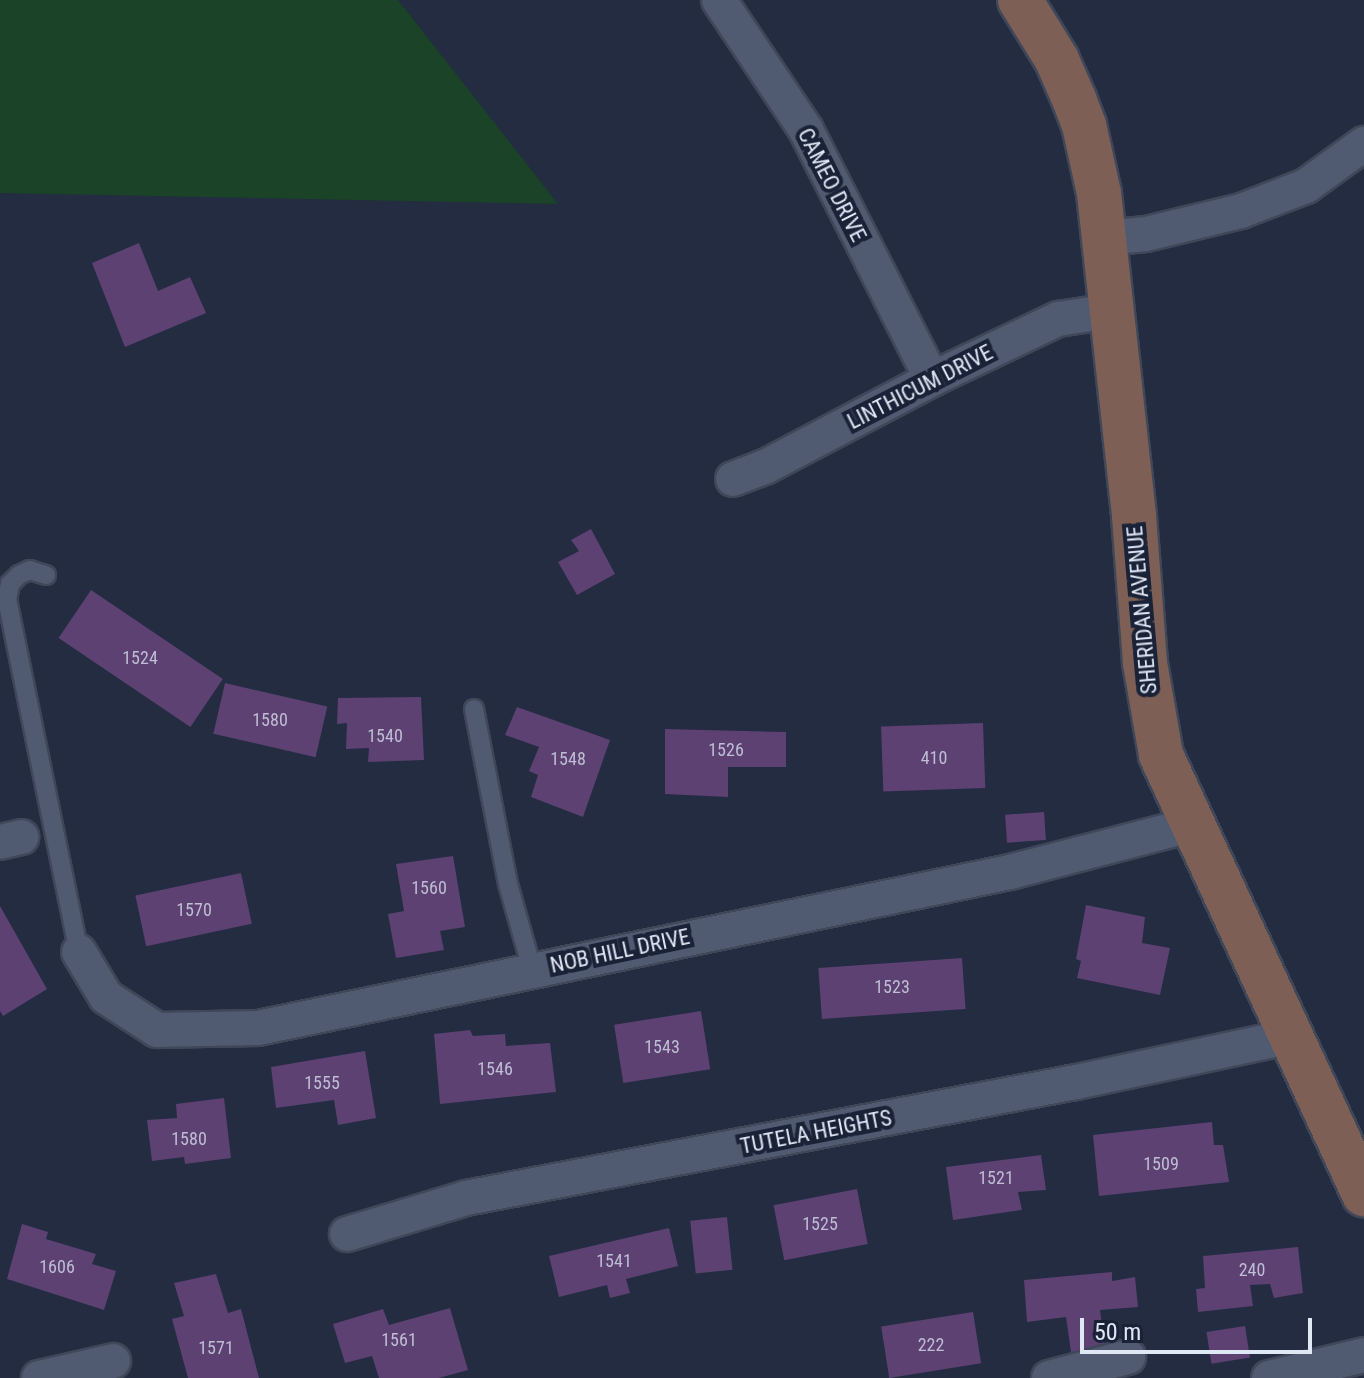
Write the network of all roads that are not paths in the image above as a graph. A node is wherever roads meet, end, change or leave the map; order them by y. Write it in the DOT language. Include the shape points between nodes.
graph roads {
  1 [pos="719,0"];
  2 [pos="1020,0"];
  3 [pos="1364,144"];
  4 [pos="1105,238"];
  5 [pos="1111,311"];
  6 [pos="932,379"];
  7 [pos="733,479"];
  8 [pos="46,575"];
  9 [pos="474,709"];
  10 [pos="1191,825"];
  11 [pos="79,952"];
  12 [pos="532,969"];
  13 [pos="1288,1037"];
  14 [pos="1364,1194"];
  15 [pos="347,1234"];
  16 [pos="1364,1355"];
  17 [pos="1128,1357"];
  18 [pos="113,1361"];
  19 [pos="39,1378"];
  20 [pos="1049,1378"];
  21 [pos="1269,1378"];
  1 -- 6 [label="street, CAMEO DRIVE" via="806,130"];
  2 -- 4 [label="street, SHERIDAN AVENUE" via="1057,60 1084,125"];
  3 -- 4 [label="street" via="1306,186 1241,211 1146,234"];
  4 -- 5 [label="street, SHERIDAN AVENUE"];
  5 -- 6 [label="street, LINTHICUM DRIVE" via="1058,319"];
  5 -- 10 [label="street, SHERIDAN AVENUE" via="1149,697 1161,755"];
  6 -- 7 [label="street, LINTHICUM DRIVE"];
  8 -- 11 [label="lane" via="30,570 19,575 10,584 7,599"];
  9 -- 12 [label="lane" via="503,860"];
  10 -- 12 [label="street, NOB HILL DRIVE" via="1010,872"];
  10 -- 13 [label="street, SHERIDAN AVENUE"];
  11 -- 12 [label="street, NOB HILL DRIVE" via="106,997 157,1030 258,1028"];
  13 -- 14 [label="street, SHERIDAN AVENUE"];
  13 -- 15 [label="street, TUTELA HEIGHTS" via="466,1198"];
  16 -- 21 [label="street"];
  17 -- 20 [label="street"];
  18 -- 19 [label="street"];
}
